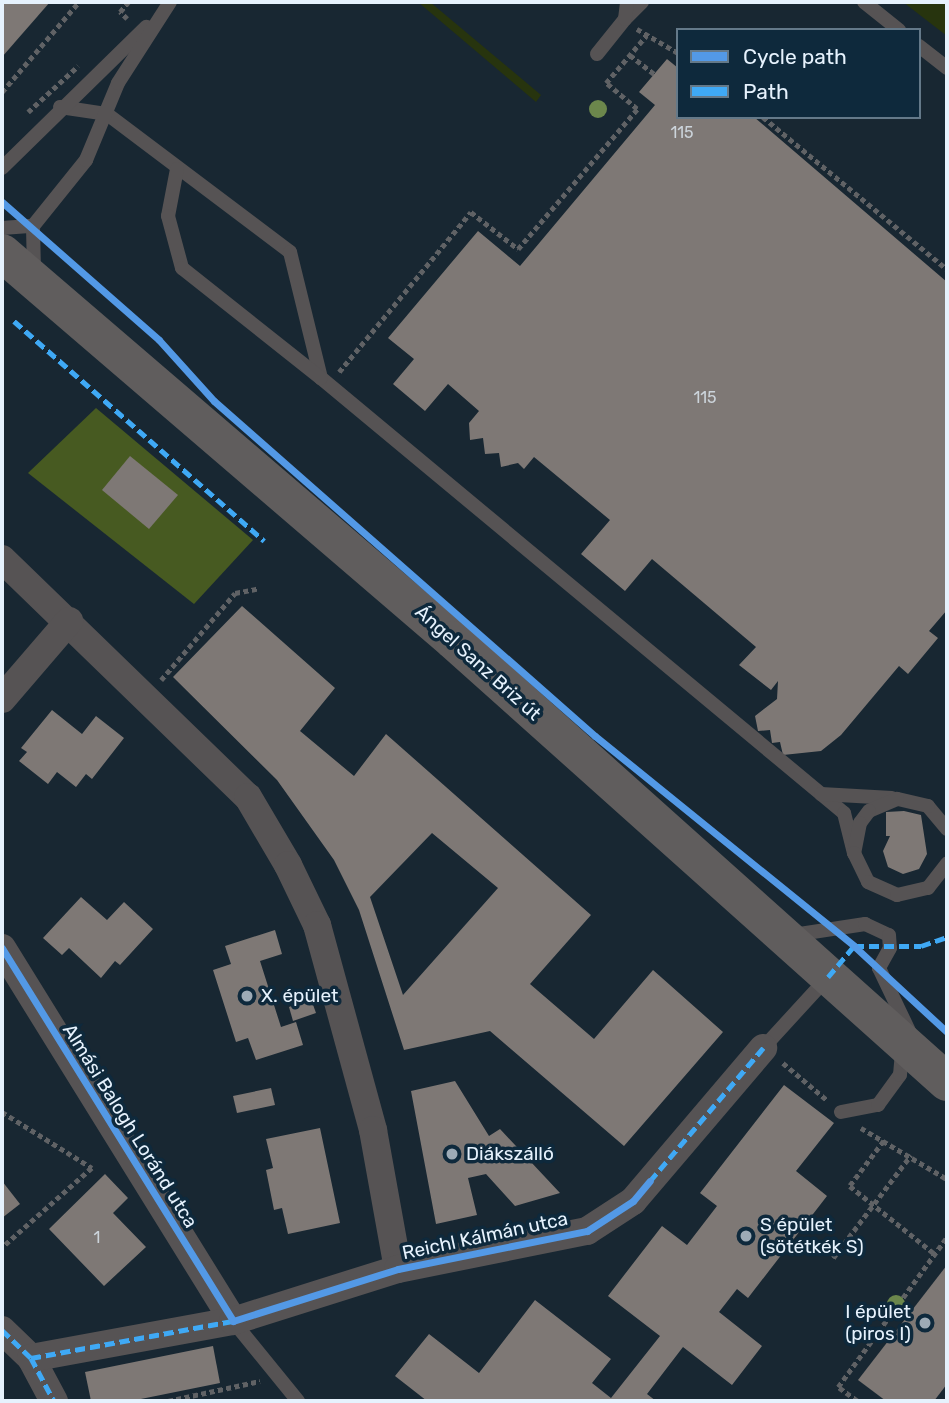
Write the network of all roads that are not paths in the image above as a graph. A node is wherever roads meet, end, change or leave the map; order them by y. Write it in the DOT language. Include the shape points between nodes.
graph roads {
  1 [pos="170,2"];
  2 [pos="627,2"];
  3 [pos="642,2"];
  4 [pos="864,2"];
  5 [pos="160,14"];
  6 [pos="625,19"];
  7 [pos="896,28"];
  8 [pos="921,48"];
  9 [pos="597,54"];
  10 [pos="942,64"];
  11 [pos="60,107"];
  12 [pos="107,114"];
  13 [pos="5,161"];
  14 [pos="177,169"];
  15 [pos="33,226"];
  16 [pos="2,228"];
  17 [pos="2,253"];
  18 [pos="34,279"];
  19 [pos="325,381"];
  20 [pos="2,559"];
  21 [pos="69,621"];
  22 [pos="2,699"];
  23 [pos="821,794"];
  24 [pos="897,799"];
  25 [pos="947,829"];
  26 [pos="854,853"];
  27 [pos="947,864"];
  28 [pos="781,936"];
  29 [pos="2,948"];
  30 [pos="828,977"];
  31 [pos="763,1048"];
  32 [pos="910,1049"];
  33 [pos="947,1082"];
  34 [pos="841,1112"];
  35 [pos="398,1269"];
  36 [pos="233,1321"];
  37 [pos="2,1330"];
  38 [pos="31,1358"];
  39 [pos="54,1401"];
  40 [pos="298,1401"];
  1 -- 5 [label="lane"];
  2 -- 6 [label="lane"];
  3 -- 6 [label="lane"];
  4 -- 7 [label="lane"];
  5 -- 11 [label="lane"];
  5 -- 12 [label="lane" via="118,83"];
  6 -- 9 [label="lane"];
  8 -- 10 [label="lane"];
  11 -- 12 [label="lane"];
  11 -- 13 [label="lane"];
  12 -- 14 [label="lane"];
  12 -- 15 [label="lane" via="86,160"];
  14 -- 19 [label="lane" via="290,253"];
  14 -- 19 [label="lane" via="168,216 182,268"];
  15 -- 16 [label="lane"];
  15 -- 18 [label="lane"];
  17 -- 18 [label="main road, Ángel Sanz Briz út"];
  18 -- 28 [label="main road, Ángel Sanz Briz út" via="453,640"];
  19 -- 23 [label="lane"];
  20 -- 21 [label="street"];
  21 -- 22 [label="street"];
  21 -- 35 [label="street" via="248,797 317,925 373,1130"];
  23 -- 24 [label="lane"];
  23 -- 26 [label="lane" via="844,813"];
  24 -- 25 [label="lane" via="928,806"];
  24 -- 26 [label="lane" via="869,811 860,823"];
  26 -- 27 [label="lane" via="868,881 897,895 928,888"];
  28 -- 30 [label="main road, Ángel Sanz Briz út"];
  28 -- 32 [label="lane" via="865,923 889,936 890,948 880,968 906,1018"];
  29 -- 36 [label="street, Almási Balogh Loránd utca"];
  30 -- 31 [label="lane, Reichl Kálmán utca"];
  30 -- 32 [label="main road, Ángel Sanz Briz út"];
  31 -- 35 [label="street, Reichl Kálmán utca" via="633,1201 587,1231"];
  32 -- 33 [label="main road, Ángel Sanz Briz út"];
  32 -- 34 [label="lane" via="900,1075 878,1105"];
  35 -- 36 [label="street, Reichl Kálmán utca"];
  36 -- 38 [label="street, Reichl Kálmán utca"];
  36 -- 40 [label="lane"];
  37 -- 38 [label="street"];
  38 -- 39 [label="street"];
}
